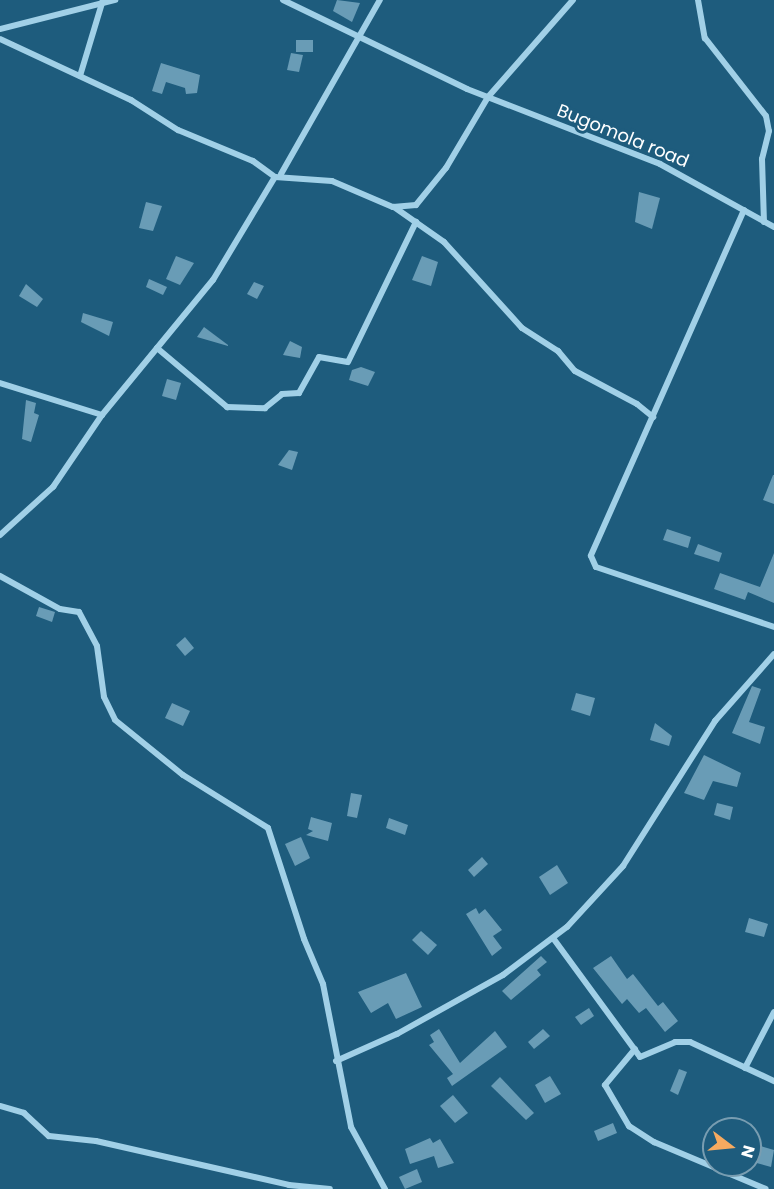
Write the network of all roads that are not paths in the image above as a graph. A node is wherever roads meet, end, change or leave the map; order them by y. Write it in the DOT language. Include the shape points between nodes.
graph roads {
  1 [pos="116,0"];
  2 [pos="282,0"];
  3 [pos="380,0"];
  4 [pos="573,0"];
  5 [pos="698,0"];
  6 [pos="103,1"];
  7 [pos="0,29"];
  8 [pos="359,35"];
  9 [pos="0,39"];
  10 [pos="80,76"];
  11 [pos="488,97"];
  12 [pos="771,125"];
  13 [pos="278,175"];
  14 [pos="393,207"];
  15 [pos="744,210"];
  16 [pos="416,222"];
  17 [pos="764,222"];
  18 [pos="774,227"];
  19 [pos="156,348"];
  20 [pos="0,383"];
  21 [pos="102,415"];
  22 [pos="653,417"];
  23 [pos="3,527"];
  24 [pos="0,535"];
  25 [pos="0,576"];
  26 [pos="774,627"];
  27 [pos="774,654"];
  28 [pos="553,938"];
  29 [pos="774,1012"];
  30 [pos="635,1050"];
  31 [pos="336,1061"];
  32 [pos="745,1068"];
  33 [pos="774,1081"];
  34 [pos="0,1106"];
  35 [pos="330,1189"];
  36 [pos="385,1189"];
  37 [pos="766,1189"];
  1 -- 6 [label="street"];
  2 -- 8 [label="street, Bugomola road"];
  3 -- 8 [label="street"];
  4 -- 11 [label="street"];
  5 -- 12 [label="street" via="705,38"];
  6 -- 7 [label="street"];
  6 -- 10 [label="street"];
  8 -- 11 [label="street, Bugomola road"];
  8 -- 13 [label="street"];
  9 -- 10 [label="street"];
  10 -- 13 [label="street"];
  11 -- 14 [label="street" via="420,202"];
  11 -- 15 [label="street, Bugomola road" via="660,164"];
  12 -- 17 [label="street" via="762,159"];
  13 -- 14 [label="street" via="332,181"];
  13 -- 19 [label="street" via="224,265"];
  14 -- 16 [label="street"];
  15 -- 17 [label="street, Bugomola road"];
  15 -- 22 [label="street"];
  16 -- 19 [label="street" via="348,362 319,357 299,393 282,394 263,409 227,407"];
  16 -- 22 [label="street" via="444,242 522,328 562,354 577,373 637,404"];
  17 -- 18 [label="street, Bugomola road"];
  19 -- 21 [label="street"];
  20 -- 21 [label="street"];
  21 -- 23 [label="street" via="53,487"];
  22 -- 26 [label="street" via="597,537 592,562"];
  23 -- 24 [label="street"];
  25 -- 31 [label="street" via="60,609 79,612 97,646 104,697 114,720 183,775 268,828 304,939 324,984"];
  27 -- 28 [label="street" via="716,721 623,866"];
  28 -- 30 [label="street"];
  28 -- 31 [label="street" via="503,975 397,1034"];
  29 -- 32 [label="street"];
  30 -- 32 [label="street" via="644,1057 687,1042"];
  30 -- 37 [label="street" via="605,1085 629,1126 654,1142"];
  31 -- 36 [label="street" via="353,1132"];
  32 -- 33 [label="street"];
  34 -- 35 [label="street" via="24,1113 49,1136 96,1141 289,1185"];
}
